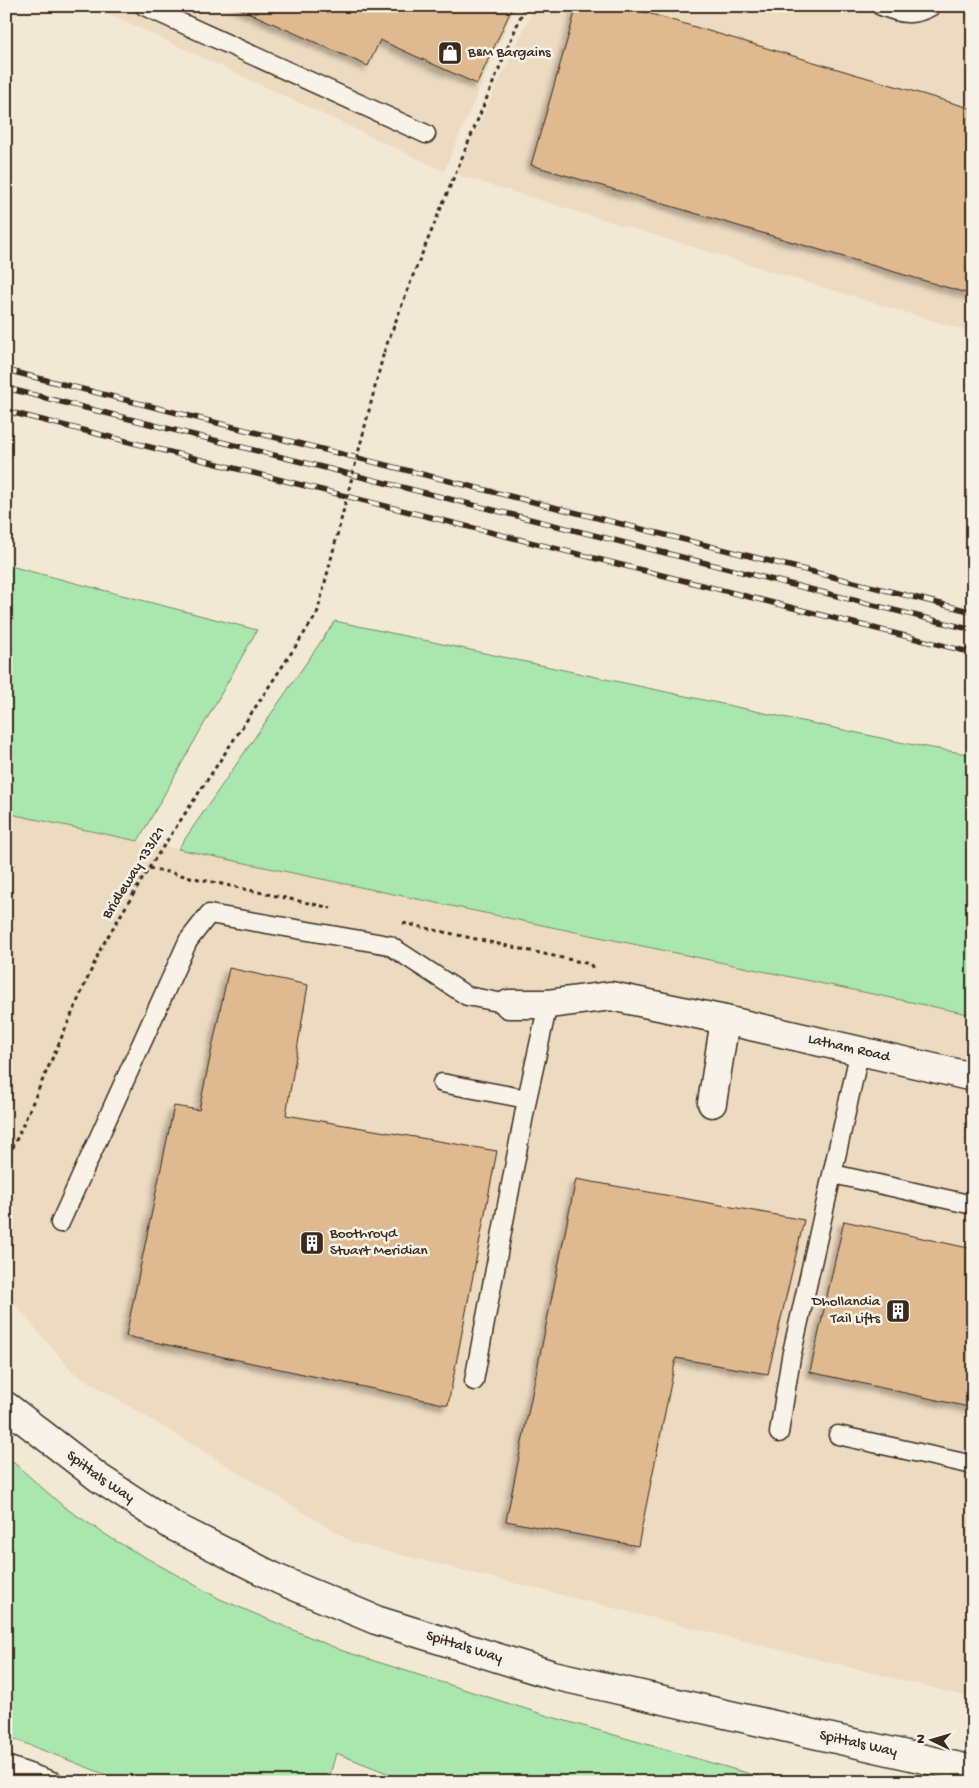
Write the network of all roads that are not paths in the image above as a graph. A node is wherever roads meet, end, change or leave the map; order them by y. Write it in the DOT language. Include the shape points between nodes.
graph roads {
  1 [pos="144,6"];
  2 [pos="881,6"];
  3 [pos="932,6"];
  4 [pos="426,134"];
  5 [pos="508,1004"];
  6 [pos="548,1004"];
  7 [pos="725,1020"];
  8 [pos="860,1050"];
  9 [pos="973,1077"];
  10 [pos="442,1083"];
  11 [pos="527,1099"];
  12 [pos="712,1103"];
  13 [pos="833,1174"];
  14 [pos="973,1206"];
  15 [pos="60,1223"];
  16 [pos="474,1381"];
  17 [pos="6,1406"];
  18 [pos="779,1433"];
  19 [pos="838,1435"];
  20 [pos="973,1465"];
  21 [pos="6,1765"];
  22 [pos="973,1770"];
  23 [pos="55,1782"];
  1 -- 4 [label="lane"];
  2 -- 3 [label="lane" via="918,14"];
  5 -- 6 [label="main road, Latham Road"];
  5 -- 15 [label="lane" via="467,996 389,945 210,914 188,941"];
  6 -- 7 [label="main road, Latham Road" via="611,996"];
  6 -- 11 [label="lane"];
  7 -- 8 [label="main road, Latham Road"];
  7 -- 12 [label="main road"];
  8 -- 9 [label="main road, Latham Road"];
  8 -- 13 [label="lane"];
  10 -- 11 [label="lane"];
  11 -- 16 [label="lane"];
  13 -- 14 [label="lane"];
  13 -- 18 [label="lane" via="791,1357"];
  17 -- 22 [label="main road, Spittals Way" via="99,1478 173,1526 280,1580 376,1620 553,1675"];
  19 -- 20 [label="lane"];
  21 -- 23 [label="lane"];
}
